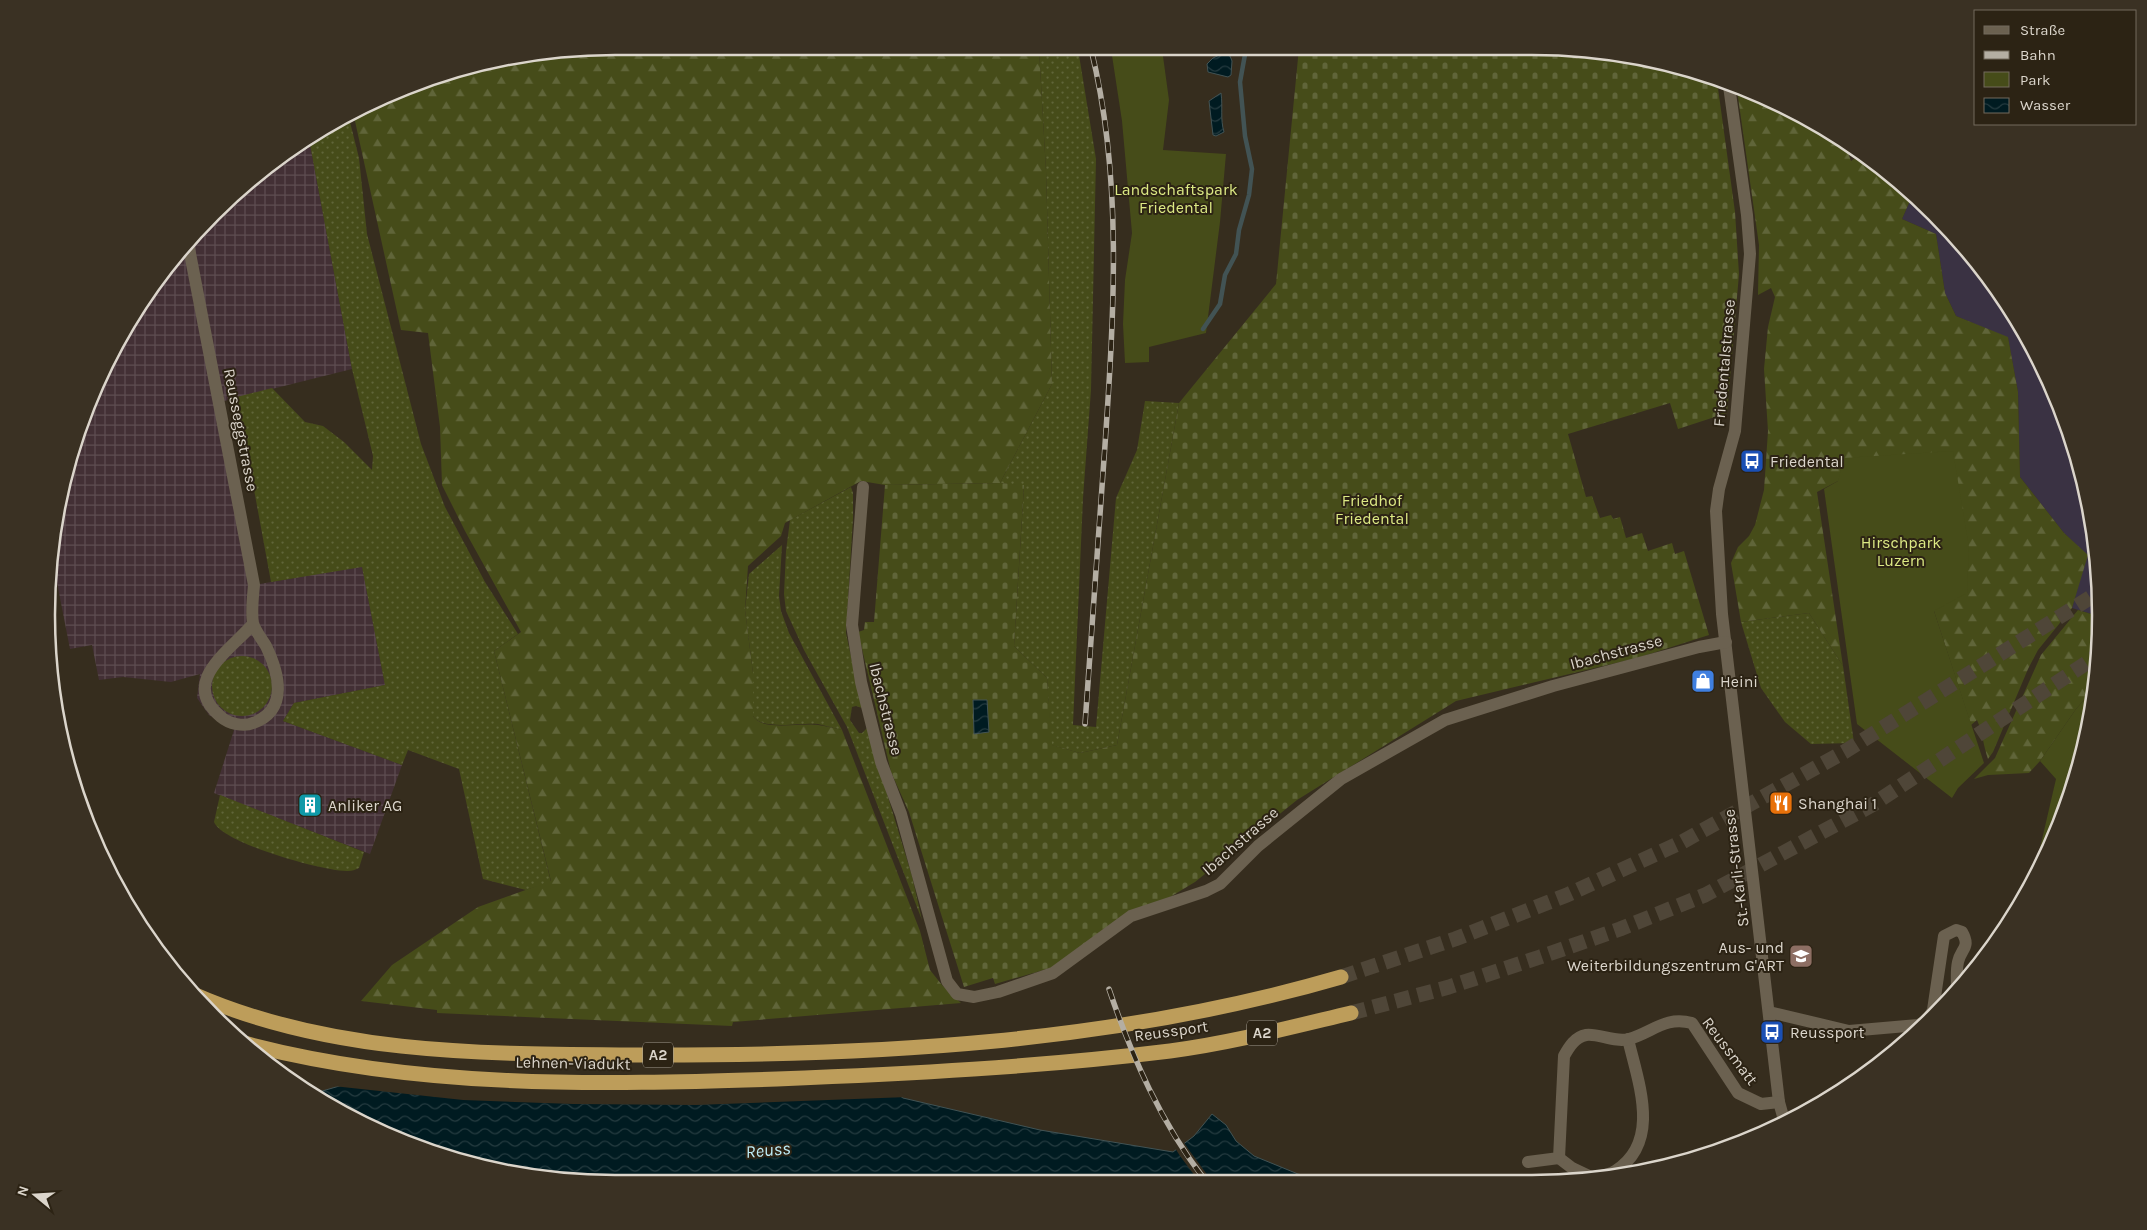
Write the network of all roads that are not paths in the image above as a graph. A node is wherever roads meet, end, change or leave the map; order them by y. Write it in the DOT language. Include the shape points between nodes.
graph roads {
  1 [pos="1730,92"];
  2 [pos="190,251"];
  3 [pos="863,487"];
  4 [pos="253,624"];
  5 [pos="1726,642"];
  6 [pos="1340,977"];
  7 [pos="1957,979"];
  8 [pos="208,999"];
  9 [pos="1932,1006"];
  10 [pos="1769,1012"];
  11 [pos="1352,1013"];
  12 [pos="1912,1025"];
  13 [pos="1628,1039"];
  14 [pos="260,1047"];
  15 [pos="993,1066"];
  16 [pos="1779,1102"];
  17 [pos="1783,1116"];
  18 [pos="1559,1158"];
  19 [pos="1528,1162"];
  20 [pos="1619,1168"];
  21 [pos="1582,1173"];
  1 -- 5 [label="street, Friedentalstrasse" via="1750,254 1736,431 1716,511"];
  2 -- 4 [label="street, Reusseggstrasse" via="254,585"];
  3 -- 5 [label="street, Ibachstrasse" via="852,625 861,682 947,981 953,991 963,996 998,992 1053,973 1131,916 1220,884 1258,846 1341,779 1444,720 1553,686"];
  4 -- 4 [label="street, Reusseggstrasse" via="211,668 206,681 205,694 214,711 225,721 242,725 250,725 266,716 279,695 277,673"];
  5 -- 10 [label="street, St.-Karli-Strasse"];
  6 -- 8 [label="highway, A2" via="1166,1020 1088,1032 973,1043 697,1055 490,1053 406,1047 343,1038 258,1018"];
  7 -- 9 [label="street" via="1958,959 1966,940 1962,932 1956,930 1944,936"];
  10 -- 12 [label="street" via="1848,1031"];
  10 -- 16 [label="street, St.-Karli-Strasse"];
  11 -- 15 [label="highway, Reussport / A2" via="1171,1050"];
  13 -- 16 [label="street, Reussmatt" via="1678,1019 1692,1023 1738,1093 1761,1104"];
  13 -- 18 [label="street, Reussmatt" via="1586,1035 1570,1044 1564,1056"];
  13 -- 20 [label="street" via="1644,1122 1641,1141"];
  14 -- 15 [label="highway, Lehnen-Viadukt / A2" via="400,1072 575,1082 740,1080"];
  16 -- 17 [label="street, St.-Karli-Strasse"];
  18 -- 19 [label="street"];
  18 -- 21 [label="street"];
}
